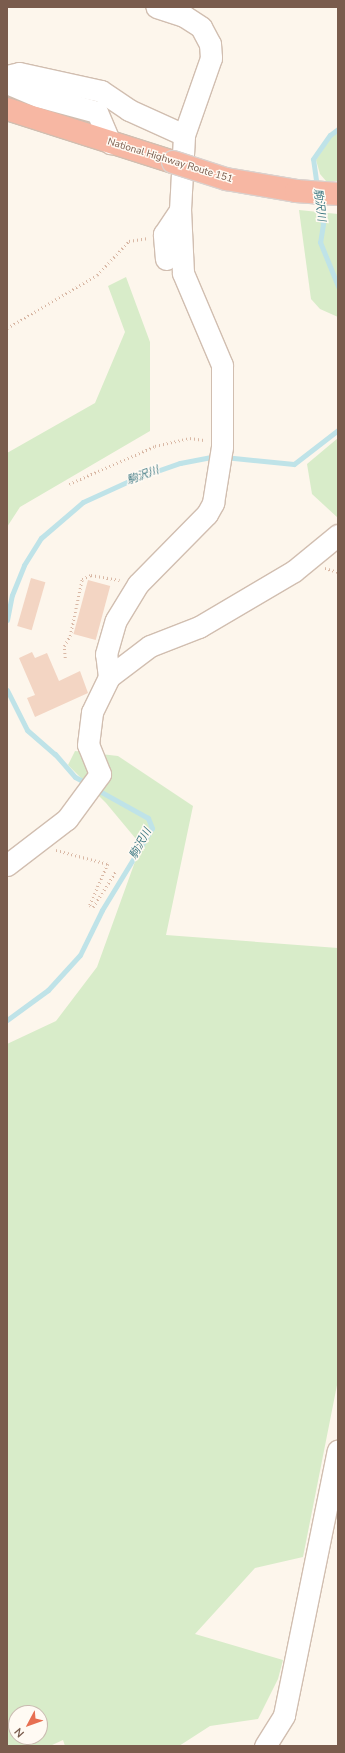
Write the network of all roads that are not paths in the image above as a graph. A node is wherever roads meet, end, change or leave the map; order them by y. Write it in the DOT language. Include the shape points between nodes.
graph roads {
  1 [pos="156,7"];
  2 [pos="7,76"];
  3 [pos="7,83"];
  4 [pos="7,109"];
  5 [pos="184,135"];
  6 [pos="110,143"];
  7 [pos="338,194"];
  8 [pos="180,210"];
  9 [pos="166,259"];
  10 [pos="338,535"];
  11 [pos="109,677"];
  12 [pos="7,865"];
  13 [pos="338,1450"];
  14 [pos="266,1746"];
  1 -- 5 [label="street" via="184,16 202,27 210,44 211,58"];
  2 -- 5 [label="street" via="19,73 101,91 129,110"];
  3 -- 6 [label="street" via="38,96 97,112"];
  4 -- 6 [label="highway, National Highway Route 151"];
  5 -- 8 [label="street"];
  6 -- 7 [label="highway, National Highway Route 151, bridge" via="226,179 296,191"];
  8 -- 9 [label="street" via="164,234"];
  8 -- 11 [label="street" via="183,273 222,365 222,451 213,502 207,514 138,584 116,620 106,654"];
  10 -- 11 [label="street" via="294,572 199,627 150,646"];
  11 -- 12 [label="street" via="92,712 88,745 100,774 68,818"];
  13 -- 14 [label="street" via="284,1715"];
}
